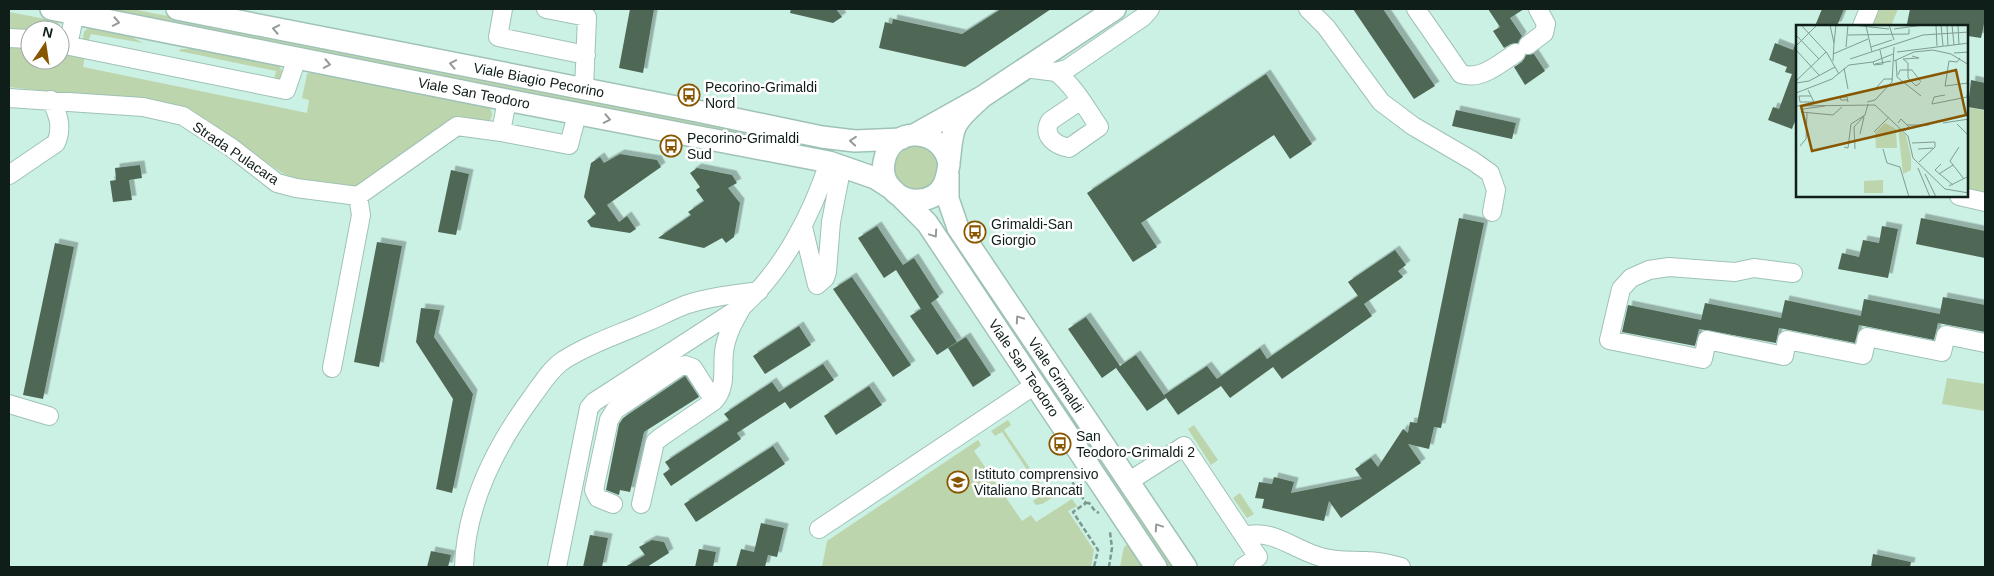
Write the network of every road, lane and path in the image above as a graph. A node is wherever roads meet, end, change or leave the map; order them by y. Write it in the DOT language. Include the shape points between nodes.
graph roads {
  1 [pos="51,9"];
  2 [pos="177,9"];
  3 [pos="503,9"];
  4 [pos="546,9"];
  5 [pos="1115,9"];
  6 [pos="1150,9"];
  7 [pos="1308,9"];
  8 [pos="1416,9"];
  9 [pos="1538,9"];
  10 [pos="1868,9"];
  11 [pos="75,13"];
  12 [pos="1862,25"];
  13 [pos="70,28"];
  14 [pos="70,46"];
  15 [pos="586,55"];
  16 [pos="298,58"];
  17 [pos="1025,68"];
  18 [pos="1056,72"];
  19 [pos="584,89"];
  20 [pos="982,97"];
  21 [pos="9,98"];
  22 [pos="51,100"];
  23 [pos="507,100"];
  24 [pos="1081,100"];
  25 [pos="577,114"];
  26 [pos="501,132"];
  27 [pos="907,137"];
  28 [pos="835,164"];
  29 [pos="949,170"];
  30 [pos="9,175"];
  31 [pos="897,193"];
  32 [pos="358,196"];
  33 [pos="1968,198"];
  34 [pos="1985,202"];
  35 [pos="1492,212"];
  36 [pos="803,227"];
  37 [pos="1793,273"];
  38 [pos="759,291"];
  39 [pos="744,305"];
  40 [pos="1985,343"];
  41 [pos="332,368"];
  42 [pos="1035,385"];
  43 [pos="714,401"];
  44 [pos="9,404"];
  45 [pos="49,416"];
  46 [pos="1064,470"];
  47 [pos="1128,482"];
  48 [pos="1086,503"];
  49 [pos="613,504"];
  50 [pos="640,504"];
  51 [pos="1092,508"];
  52 [pos="819,528"];
  53 [pos="1244,536"];
  54 [pos="464,567"];
  55 [pos="557,567"];
  56 [pos="1094,567"];
  57 [pos="1156,567"];
  58 [pos="1186,567"];
  59 [pos="1242,567"];
  60 [pos="1401,567"];
  1 -- 11 [label="main road, Viale San Teodoro"];
  19 -- 2 [label="main road, Viale Biagio Pecorino, one-way"];
  3 -- 15 [label="street" via="498,38"];
  4 -- 15 [label="street" via="587,17"];
  5 -- 17 [label="main road"];
  6 -- 18 [label="street" via="1067,69"];
  7 -- 35 [label="street" via="1326,27 1381,102 1490,173 1496,190"];
  8 -- 9 [label="street" via="1461,74 1468,76 1480,75 1544,33 1546,24"];
  10 -- 12 [label="street"];
  11 -- 13 [label="street"];
  11 -- 16 [label="main road, Viale San Teodoro, one-way"];
  14 -- 16 [label="street" via="286,90"];
  15 -- 19 [label="street"];
  16 -- 23 [label="main road, Viale San Teodoro, one-way"];
  17 -- 18 [label="street"];
  17 -- 20 [label="main road"];
  18 -- 24 [label="street"];
  27 -- 19 [label="main road, Viale Biagio Pecorino, one-way" via="855,141 822,137"];
  20 -- 27 [label="main road"];
  20 -- 29 [label="main road, Viale Grimaldi" via="957,123 949,150"];
  21 -- 22 [label="street, Strada Pulacara"];
  22 -- 30 [label="street" via="58,112 60,125 56,143"];
  22 -- 32 [label="street, Strada Pulacara" via="143,108 183,116 277,183"];
  23 -- 25 [label="main road, Viale San Teodoro"];
  23 -- 26 [label="street"];
  25 -- 26 [label="street" via="569,144"];
  25 -- 28 [label="main road, Viale San Teodoro, one-way"];
  26 -- 32 [label="street" via="457,126"];
  27 -- 29 [label="main road" via="926,137 938,143 946,153"];
  27 -- 31 [label="main road" via="889,150 884,162 885,178"];
  28 -- 31 [label="main road, Viale San Teodoro" via="875,178"];
  28 -- 36 [label="street"];
  28 -- 36 [label="street" via="827,272 817,285"];
  29 -- 31 [label="main road" via="944,186 931,197 919,200"];
  47 -- 29 [label="main road, Viale Grimaldi, one-way" via="958,228 948,199"];
  31 -- 42 [label="main road, Viale San Teodoro, one-way" via="926,223"];
  32 -- 41 [label="street" via="361,215"];
  33 -- 34 [label="street"];
  36 -- 38 [label="street"];
  37 -- 40 [label="street" via="1754,268 1735,272 1669,267 1649,270 1631,278 1621,289 1609,340 1703,358 1707,340 1784,356 1787,340 1863,355 1867,337 1942,352 1946,335"];
  38 -- 39 [label="street"];
  38 -- 54 [label="street" via="702,300 685,306 600,341 562,361 523,408 497,450 472,514"];
  39 -- 43 [label="street" via="731,327 724,350 722,389"];
  39 -- 55 [label="street" via="589,408"];
  42 -- 52 [label="street"];
  42 -- 57 [label="main road, Viale San Teodoro"];
  43 -- 49 [label="street" via="693,368 684,365 611,414 594,490 598,498"];
  43 -- 50 [label="street" via="655,442"];
  44 -- 45 [label="street"];
  46 -- 48 [label="path"];
  47 -- 53 [label="street" via="1184,446"];
  58 -- 47 [label="main road, Viale Grimaldi, one-way"];
  48 -- 51 [label="path"];
  48 -- 56 [label="path" via="1073,512 1098,550"];
  53 -- 59 [label="street" via="1258,557"];
  53 -- 60 [label="street" via="1266,534 1333,560"];
}
